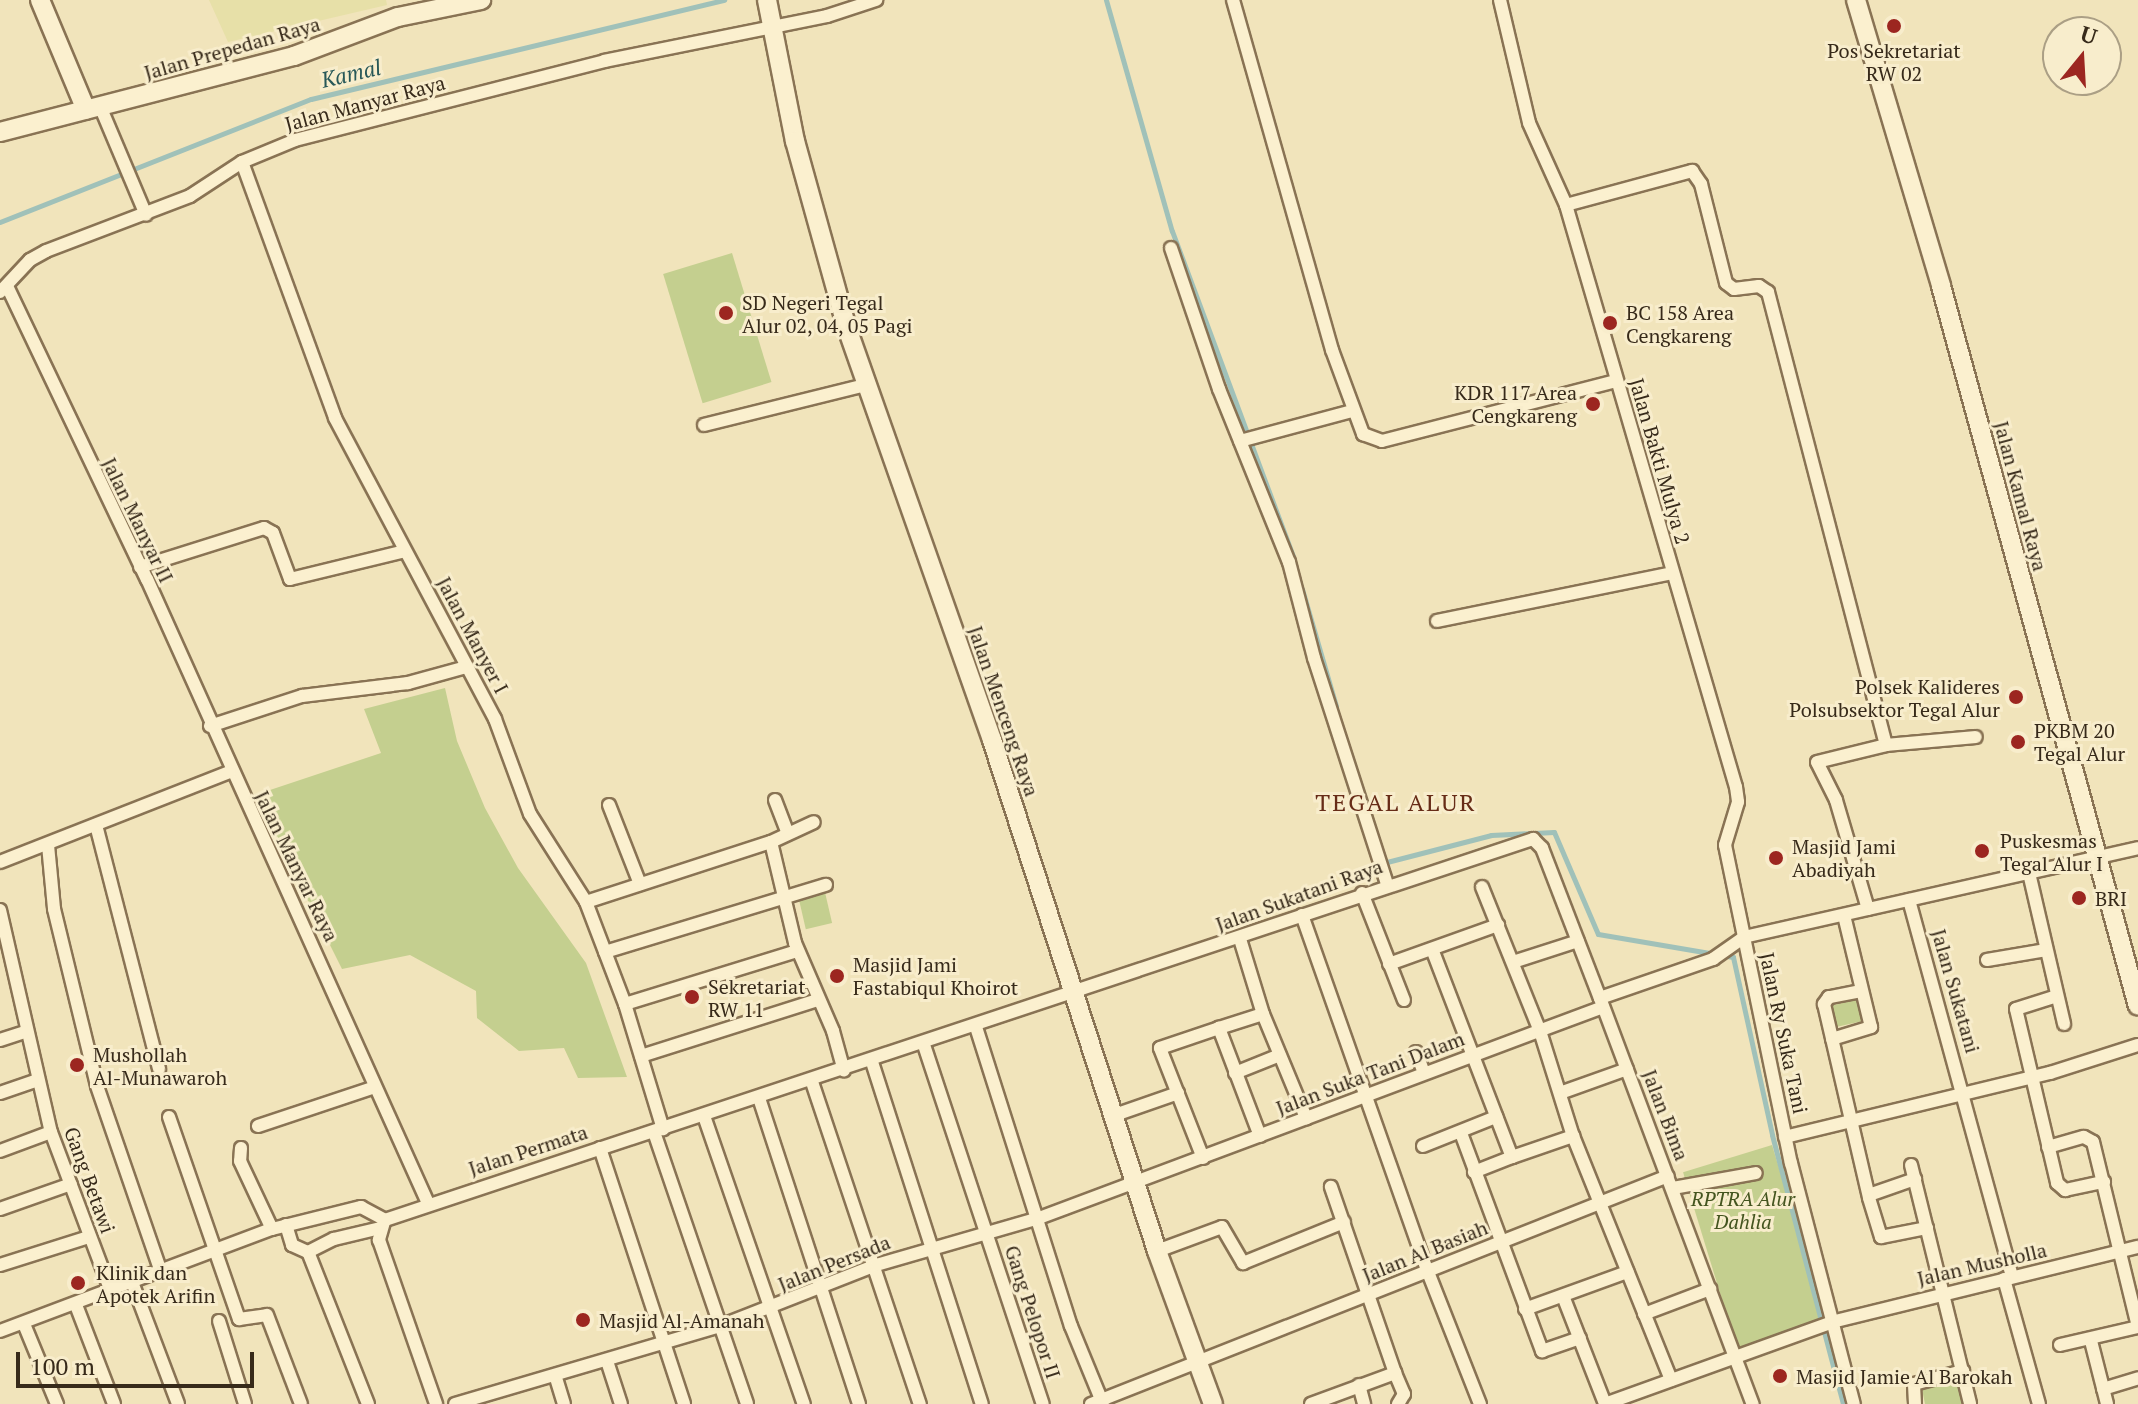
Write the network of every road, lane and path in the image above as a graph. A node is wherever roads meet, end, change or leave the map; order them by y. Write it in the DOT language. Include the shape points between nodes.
graph roads {
  1 [pos="40,0"];
  2 [pos="481,0"];
  3 [pos="876,0"];
  4 [pos="1233,0"];
  5 [pos="1500,0"];
  6 [pos="1856,0"];
  7 [pos="768,3"];
  8 [pos="772,27"];
  9 [pos="93,108"];
  10 [pos="0,132"];
  11 [pos="242,162"];
  12 [pos="1566,205"];
  13 [pos="146,215"];
  14 [pos="1171,248"];
  15 [pos="4,289"];
  16 [pos="1615,381"];
  17 [pos="866,385"];
  18 [pos="1352,411"];
  19 [pos="704,425"];
  20 [pos="1247,439"];
  21 [pos="405,551"];
  22 [pos="140,567"];
  23 [pos="1672,573"];
  24 [pos="1437,621"];
  25 [pos="466,667"];
  26 [pos="210,726"];
  27 [pos="1976,737"];
  28 [pos="1886,745"];
  29 [pos="230,772"];
  30 [pos="775,800"];
  31 [pos="609,805"];
  32 [pos="814,822"];
  33 [pos="96,825"];
  34 [pos="788,834"];
  35 [pos="771,842"];
  36 [pos="1539,842"];
  37 [pos="48,845"];
  38 [pos="2138,848"];
  39 [pos="2097,856"];
  40 [pos="0,862"];
  41 [pos="2029,873"];
  42 [pos="640,884"];
  43 [pos="1387,884"];
  44 [pos="826,885"];
  45 [pos="1482,887"];
  46 [pos="1362,893"];
  47 [pos="782,897"];
  48 [pos="1909,900"];
  49 [pos="586,902"];
  50 [pos="1868,909"];
  51 [pos="0,910"];
  52 [pos="1302,915"];
  53 [pos="1844,915"];
  54 [pos="1498,925"];
  55 [pos="2,931"];
  56 [pos="1744,937"];
  57 [pos="1240,939"];
  58 [pos="1578,941"];
  59 [pos="1432,949"];
  60 [pos="2046,950"];
  61 [pos="797,951"];
  62 [pos="605,952"];
  63 [pos="1987,960"];
  64 [pos="1513,962"];
  65 [pos="1389,964"];
  66 [pos="16,983"];
  67 [pos="0,985"];
  68 [pos="1861,991"];
  69 [pos="1074,993"];
  70 [pos="2057,996"];
  71 [pos="818,1000"];
  72 [pos="1404,1000"];
  73 [pos="1601,1002"];
  74 [pos="625,1004"];
  75 [pos="2138,1006"];
  76 [pos="1263,1014"];
  77 [pos="2064,1024"];
  78 [pos="976,1027"];
  79 [pos="1219,1028"];
  80 [pos="27,1031"];
  81 [pos="1540,1031"];
  82 [pos="1832,1039"];
  83 [pos="0,1040"];
  84 [pos="924,1045"];
  85 [pos="2138,1045"];
  86 [pos="1416,1052"];
  87 [pos="1280,1055"];
  88 [pos="641,1056"];
  89 [pos="1473,1056"];
  90 [pos="872,1062"];
  91 [pos="159,1069"];
  92 [pos="1627,1069"];
  93 [pos="844,1071"];
  94 [pos="1235,1073"];
  95 [pos="1424,1073"];
  96 [pos="2030,1077"];
  97 [pos="38,1080"];
  98 [pos="812,1082"];
  99 [pos="375,1087"];
  100 [pos="0,1093"];
  101 [pos="1178,1093"];
  102 [pos="1560,1093"];
  103 [pos="1964,1094"];
  104 [pos="1368,1095"];
  105 [pos="759,1098"];
  106 [pos="704,1116"];
  107 [pos="1112,1116"];
  108 [pos="169,1117"];
  109 [pos="1496,1117"];
  110 [pos="1306,1118"];
  111 [pos="1851,1121"];
  112 [pos="258,1126"];
  113 [pos="658,1130"];
  114 [pos="51,1132"];
  115 [pos="1461,1133"];
  116 [pos="1260,1136"];
  117 [pos="1573,1136"];
  118 [pos="1785,1137"];
  119 [pos="1423,1146"];
  120 [pos="2048,1147"];
  121 [pos="241,1148"];
  122 [pos="600,1148"];
  123 [pos="0,1151"];
  124 [pos="1512,1157"];
  125 [pos="1203,1158"];
  126 [pos="1911,1165"];
  127 [pos="1474,1172"];
  128 [pos="1756,1173"];
  129 [pos="1915,1179"];
  130 [pos="1143,1181"];
  131 [pos="1670,1182"];
  132 [pos="2104,1182"];
  133 [pos="71,1184"];
  134 [pos="1331,1187"];
  135 [pos="1869,1195"];
  136 [pos="428,1203"];
  137 [pos="1599,1203"];
  138 [pos="0,1209"];
  139 [pos="1039,1218"];
  140 [pos="1344,1222"];
  141 [pos="382,1224"];
  142 [pos="286,1225"];
  143 [pos="1927,1228"];
  144 [pos="272,1229"];
  145 [pos="986,1232"];
  146 [pos="89,1237"];
  147 [pos="1498,1244"];
  148 [pos="934,1247"];
  149 [pos="2138,1247"];
  150 [pos="216,1250"];
  151 [pos="1157,1251"];
  152 [pos="2121,1251"];
  153 [pos="308,1252"];
  154 [pos="0,1265"];
  155 [pos="876,1265"];
  156 [pos="160,1269"];
  157 [pos="1428,1272"];
  158 [pos="1627,1272"];
  159 [pos="2008,1278"];
  160 [pos="132,1282"];
  161 [pos="822,1289"];
  162 [pos="1710,1289"];
  163 [pos="111,1292"];
  164 [pos="1946,1292"];
  165 [pos="1371,1294"];
  166 [pos="1563,1296"];
  167 [pos="76,1305"];
  168 [pos="771,1309"];
  169 [pos="1525,1309"];
  170 [pos="1644,1314"];
  171 [pos="219,1321"];
  172 [pos="24,1324"];
  173 [pos="1827,1324"];
  174 [pos="723,1325"];
  175 [pos="2138,1326"];
  176 [pos="0,1331"];
  177 [pos="1580,1338"];
  178 [pos="2091,1341"];
  179 [pos="664,1344"];
  180 [pos="2060,1345"];
  181 [pos="1736,1356"];
  182 [pos="1196,1359"];
  183 [pos="607,1361"];
  184 [pos="1963,1371"];
  185 [pos="1395,1373"];
  186 [pos="556,1378"];
  187 [pos="2138,1378"];
  188 [pos="1671,1380"];
  189 [pos="1359,1385"];
  190 [pos="2103,1389"];
  191 [pos="497,1391"];
  192 [pos="1098,1402"];
  193 [pos="57,1404"];
  194 [pos="114,1404"];
  195 [pos="178,1404"];
  196 [pos="245,1404"];
  197 [pos="301,1404"];
  198 [pos="368,1404"];
  199 [pos="436,1404"];
  200 [pos="455,1404"];
  201 [pos="501,1404"];
  202 [pos="564,1404"];
  203 [pos="621,1404"];
  204 [pos="684,1404"];
  205 [pos="747,1404"];
  206 [pos="804,1404"];
  207 [pos="859,1404"];
  208 [pos="920,1404"];
  209 [pos="982,1404"];
  210 [pos="1043,1404"];
  211 [pos="1213,1404"];
  212 [pos="1311,1404"];
  213 [pos="1364,1404"];
  214 [pos="1398,1404"];
  215 [pos="1480,1404"];
  216 [pos="1605,1404"];
  217 [pos="1753,1404"];
  218 [pos="1854,1404"];
  219 [pos="1915,1404"];
  220 [pos="1970,1404"];
  221 [pos="2039,1404"];
  222 [pos="2107,1404"];
  1 -- 9 [label="street"];
  2 -- 9 [label="street, Jalan Prepedan Raya" via="398,17 294,56"];
  3 -- 8 [label="street, Jalan Manyar Raya"];
  4 -- 18 [label="street"];
  5 -- 12 [label="street, Jalan Bakti Mulya 2" via="1529,123"];
  6 -- 39 [label="street, Jalan Kamal Raya" via="1941,286"];
  7 -- 8 [label="street, Jalan Menceng Raya"];
  8 -- 11 [label="street, Jalan Manyar Raya" via="408,109 295,140"];
  8 -- 17 [label="street, Jalan Menceng Raya" via="795,141"];
  9 -- 10 [label="street, Jalan Prepedan Raya"];
  9 -- 13 [label="street"];
  11 -- 13 [label="street, Jalan Manyar Raya" via="190,196"];
  11 -- 21 [label="street, Jalan Manyer I" via="335,418"];
  12 -- 16 [label="street, Jalan Bakti Mulya 2"];
  12 -- 28 [label="street" via="1692,171 1701,184 1726,283 1734,289 1759,286 1768,292"];
  13 -- 15 [label="street, Jalan Manyar Raya" via="46,251 30,260"];
  14 -- 20 [label="street"];
  15 -- 22 [label="street, Jalan Manyar II"];
  16 -- 18 [label="street" via="1382,441 1363,434"];
  16 -- 23 [label="street, Jalan Bakti Mulya 2"];
  17 -- 19 [label="street"];
  17 -- 69 [label="street, Jalan Menceng Raya" via="992,740"];
  18 -- 20 [label="street"];
  20 -- 43 [label="street"];
  21 -- 22 [label="street" via="295,580 286,576 273,533 264,528"];
  21 -- 25 [label="street, Jalan Manyer I"];
  22 -- 26 [label="street, Jalan Manyar II"];
  23 -- 24 [label="street"];
  23 -- 56 [label="street, Jalan Bakti Mulya 2" via="1736,787 1738,802 1725,845"];
  25 -- 26 [label="street" via="408,683 302,696"];
  25 -- 49 [label="street, Jalan Manyer I" via="495,719 530,814"];
  26 -- 29 [label="street, Jalan Manyar II"];
  27 -- 28 [label="street"];
  28 -- 50 [label="street" via="1817,762 1836,800"];
  29 -- 33 [label="street"];
  29 -- 99 [label="street, Jalan Manyar Raya"];
  30 -- 34 [label="street"];
  31 -- 42 [label="street"];
  32 -- 34 [label="street"];
  33 -- 37 [label="street"];
  33 -- 91 [label="street"];
  34 -- 35 [label="street"];
  35 -- 42 [label="street"];
  35 -- 47 [label="street"];
  36 -- 43 [label="street, Jalan Sukatani Raya" via="1525,839"];
  36 -- 58 [label="street, Jalan Bima"];
  37 -- 40 [label="street"];
  37 -- 156 [label="street" via="57,924 97,1086"];
  38 -- 39 [label="street, Jalan Ry Suka Tani"];
  39 -- 41 [label="street, Jalan Ry Suka Tani"];
  39 -- 75 [label="street, Jalan Kamal Raya"];
  41 -- 48 [label="street, Jalan Ry Suka Tani"];
  41 -- 60 [label="street"];
  42 -- 49 [label="street"];
  43 -- 46 [label="street, Jalan Sukatani Raya"];
  44 -- 47 [label="street"];
  45 -- 54 [label="street"];
  46 -- 52 [label="street, Jalan Sukatani Raya"];
  46 -- 65 [label="street"];
  47 -- 61 [label="street"];
  47 -- 62 [label="street"];
  48 -- 50 [label="street, Jalan Ry Suka Tani"];
  48 -- 103 [label="street, Jalan Sukatani"];
  49 -- 62 [label="street, Jalan Manyer I"];
  50 -- 53 [label="street, Jalan Ry Suka Tani"];
  51 -- 55 [label="street, Gang Betawi"];
  52 -- 57 [label="street, Jalan Sukatani Raya"];
  52 -- 104 [label="street"];
  53 -- 56 [label="street, Jalan Ry Suka Tani"];
  53 -- 68 [label="street"];
  54 -- 59 [label="street"];
  54 -- 64 [label="street"];
  55 -- 66 [label="street, Gang Betawi"];
  56 -- 73 [label="street, Jalan Ry Suka Tani" via="1719,955"];
  56 -- 118 [label="street, Jalan Ry Suka Tani"];
  57 -- 69 [label="street, Jalan Sukatani Raya"];
  57 -- 76 [label="street"];
  58 -- 64 [label="street"];
  58 -- 73 [label="street, Jalan Bima"];
  59 -- 65 [label="street"];
  59 -- 89 [label="street"];
  60 -- 63 [label="street, Jalan Sukatani"];
  60 -- 70 [label="street"];
  61 -- 71 [label="street"];
  61 -- 74 [label="street"];
  62 -- 74 [label="street, Jalan Manyer I"];
  64 -- 81 [label="street"];
  65 -- 72 [label="street"];
  66 -- 67 [label="street"];
  66 -- 80 [label="street, Gang Betawi"];
  68 -- 82 [label="street" via="1825,999"];
  68 -- 82 [label="street" via="1870,1031"];
  69 -- 78 [label="street, Jalan Permata"];
  69 -- 107 [label="street, Jalan Menceng Raya"];
  70 -- 77 [label="street"];
  70 -- 96 [label="street" via="2016,1007"];
  71 -- 88 [label="street"];
  71 -- 93 [label="street"];
  73 -- 81 [label="street, Jalan Suka Tani Dalam"];
  73 -- 92 [label="street, Jalan Bima"];
  74 -- 88 [label="street, Jalan Manyer I"];
  76 -- 79 [label="street"];
  76 -- 87 [label="street"];
  78 -- 84 [label="street, Jalan Permata"];
  78 -- 139 [label="street"];
  79 -- 94 [label="street"];
  79 -- 101 [label="street" via="1160,1048"];
  80 -- 83 [label="street"];
  80 -- 97 [label="street, Gang Betawi"];
  81 -- 89 [label="street, Jalan Suka Tani Dalam"];
  81 -- 102 [label="street"];
  82 -- 111 [label="street"];
  84 -- 90 [label="street, Jalan Permata"];
  84 -- 145 [label="street, Gang Pelopor II"];
  85 -- 96 [label="street"];
  86 -- 95 [label="street"];
  87 -- 94 [label="street"];
  87 -- 110 [label="street"];
  88 -- 113 [label="street, Jalan Manyer I"];
  89 -- 95 [label="street, Jalan Suka Tani Dalam"];
  89 -- 109 [label="street"];
  90 -- 93 [label="street, Jalan Permata"];
  90 -- 148 [label="street"];
  92 -- 102 [label="street"];
  92 -- 131 [label="street, Jalan Bima"];
  93 -- 98 [label="street, Jalan Permata"];
  94 -- 116 [label="street"];
  95 -- 104 [label="street, Jalan Suka Tani Dalam"];
  96 -- 103 [label="street"];
  96 -- 120 [label="street"];
  97 -- 100 [label="street"];
  97 -- 114 [label="street, Gang Betawi"];
  98 -- 105 [label="street, Jalan Permata"];
  98 -- 155 [label="street"];
  99 -- 112 [label="street"];
  99 -- 136 [label="street, Jalan Manyar Raya"];
  101 -- 107 [label="street"];
  101 -- 125 [label="street"];
  102 -- 117 [label="street"];
  103 -- 111 [label="street"];
  103 -- 159 [label="street, Jalan Sukatani"];
  104 -- 110 [label="street, Jalan Suka Tani Dalam"];
  104 -- 157 [label="street"];
  105 -- 106 [label="street, Jalan Permata"];
  105 -- 161 [label="street"];
  106 -- 113 [label="street, Jalan Permata"];
  106 -- 168 [label="street"];
  107 -- 130 [label="street, Jalan Menceng Raya"];
  108 -- 150 [label="street"];
  109 -- 115 [label="street"];
  109 -- 124 [label="street"];
  110 -- 116 [label="street, Jalan Suka Tani Dalam"];
  111 -- 118 [label="street"];
  111 -- 135 [label="street"];
  113 -- 122 [label="street, Jalan Permata"];
  113 -- 174 [label="street, Jalan Manyer I"];
  114 -- 123 [label="street"];
  114 -- 133 [label="street, Gang Betawi"];
  115 -- 119 [label="street"];
  115 -- 127 [label="street"];
  116 -- 125 [label="street, Jalan Suka Tani Dalam"];
  117 -- 124 [label="street"];
  117 -- 137 [label="street"];
  118 -- 173 [label="street, Jalan Ry Suka Tani"];
  120 -- 132 [label="street" via="2060,1188"];
  120 -- 132 [label="street" via="2089,1139"];
  121 -- 144 [label="street" via="240,1161"];
  122 -- 136 [label="street, Jalan Permata"];
  122 -- 179 [label="street"];
  124 -- 127 [label="street"];
  125 -- 130 [label="street, Jalan Suka Tani Dalam"];
  126 -- 129 [label="street"];
  127 -- 147 [label="street"];
  128 -- 131 [label="street, Jalan Al Basiah"];
  129 -- 135 [label="street"];
  129 -- 143 [label="street"];
  130 -- 139 [label="street, Jalan Persada"];
  130 -- 151 [label="street, Jalan Menceng Raya"];
  131 -- 137 [label="street, Jalan Al Basiah"];
  131 -- 162 [label="street, Jalan Bima"];
  132 -- 152 [label="street"];
  133 -- 138 [label="street"];
  133 -- 146 [label="street, Gang Betawi"];
  134 -- 140 [label="street"];
  135 -- 143 [label="street" via="1881,1237"];
  136 -- 141 [label="street, Jalan Permata"];
  137 -- 147 [label="street, Jalan Al Basiah"];
  137 -- 158 [label="street"];
  139 -- 145 [label="street, Jalan Persada"];
  139 -- 192 [label="street"];
  140 -- 151 [label="street" via="1243,1263 1222,1227"];
  140 -- 165 [label="street"];
  141 -- 142 [label="street" via="361,1207"];
  141 -- 153 [label="street, Jalan Permata"];
  141 -- 199 [label="street" via="379,1240"];
  142 -- 144 [label="street"];
  142 -- 153 [label="street" via="292,1245"];
  143 -- 164 [label="street"];
  144 -- 150 [label="street"];
  145 -- 148 [label="street, Jalan Persada"];
  145 -- 210 [label="street, Gang Pelopor II"];
  146 -- 154 [label="street"];
  146 -- 163 [label="street, Gang Betawi"];
  147 -- 157 [label="street, Jalan Al Basiah"];
  147 -- 169 [label="street"];
  148 -- 155 [label="street, Jalan Persada"];
  148 -- 209 [label="street"];
  149 -- 152 [label="street, Jalan Musholla"];
  150 -- 156 [label="street"];
  150 -- 197 [label="street" via="239,1319 267,1315"];
  151 -- 182 [label="street, Jalan Menceng Raya"];
  152 -- 159 [label="street, Jalan Musholla"];
  152 -- 175 [label="street"];
  153 -- 198 [label="street"];
  155 -- 161 [label="street, Jalan Persada"];
  155 -- 208 [label="street"];
  156 -- 160 [label="street"];
  157 -- 165 [label="street, Jalan Al Basiah"];
  157 -- 215 [label="street"];
  158 -- 166 [label="street"];
  158 -- 170 [label="street"];
  159 -- 164 [label="street, Jalan Musholla"];
  159 -- 221 [label="street, Jalan Sukatani"];
  160 -- 163 [label="street"];
  160 -- 195 [label="street"];
  161 -- 168 [label="street, Jalan Persada"];
  161 -- 207 [label="street"];
  162 -- 170 [label="street"];
  162 -- 181 [label="street, Jalan Bima"];
  163 -- 167 [label="street"];
  164 -- 173 [label="street, Jalan Musholla"];
  164 -- 184 [label="street"];
  165 -- 182 [label="street, Jalan Al Basiah"];
  165 -- 185 [label="street"];
  166 -- 169 [label="street"];
  166 -- 177 [label="street"];
  167 -- 172 [label="street"];
  167 -- 194 [label="street"];
  168 -- 174 [label="street, Jalan Persada"];
  168 -- 206 [label="street"];
  169 -- 177 [label="street" via="1542,1351"];
  170 -- 188 [label="street"];
  171 -- 196 [label="street"];
  172 -- 176 [label="street"];
  172 -- 193 [label="street"];
  173 -- 181 [label="street, Jalan Musholla"];
  173 -- 218 [label="street, Jalan Ry Suka Tani"];
  174 -- 179 [label="street, Jalan Persada"];
  174 -- 205 [label="street, Jalan Manyer I"];
  175 -- 178 [label="street"];
  177 -- 216 [label="street"];
  178 -- 180 [label="street"];
  178 -- 190 [label="street"];
  179 -- 183 [label="street, Jalan Persada"];
  179 -- 204 [label="street"];
  181 -- 188 [label="street, Jalan Musholla"];
  181 -- 217 [label="street, Jalan Bima"];
  182 -- 192 [label="street, Jalan Al Basiah"];
  182 -- 211 [label="street, Jalan Menceng Raya"];
  183 -- 186 [label="street, Jalan Persada"];
  183 -- 203 [label="street"];
  184 -- 219 [label="street" via="1914,1384"];
  184 -- 220 [label="street"];
  185 -- 189 [label="street"];
  185 -- 214 [label="street" via="1404,1396"];
  186 -- 191 [label="street, Jalan Persada"];
  186 -- 202 [label="street"];
  187 -- 190 [label="street"];
  188 -- 216 [label="street, Jalan Musholla"];
  189 -- 212 [label="street"];
  189 -- 213 [label="street"];
  190 -- 222 [label="street"];
  191 -- 200 [label="street, Jalan Persada"];
  191 -- 201 [label="street"];
}
